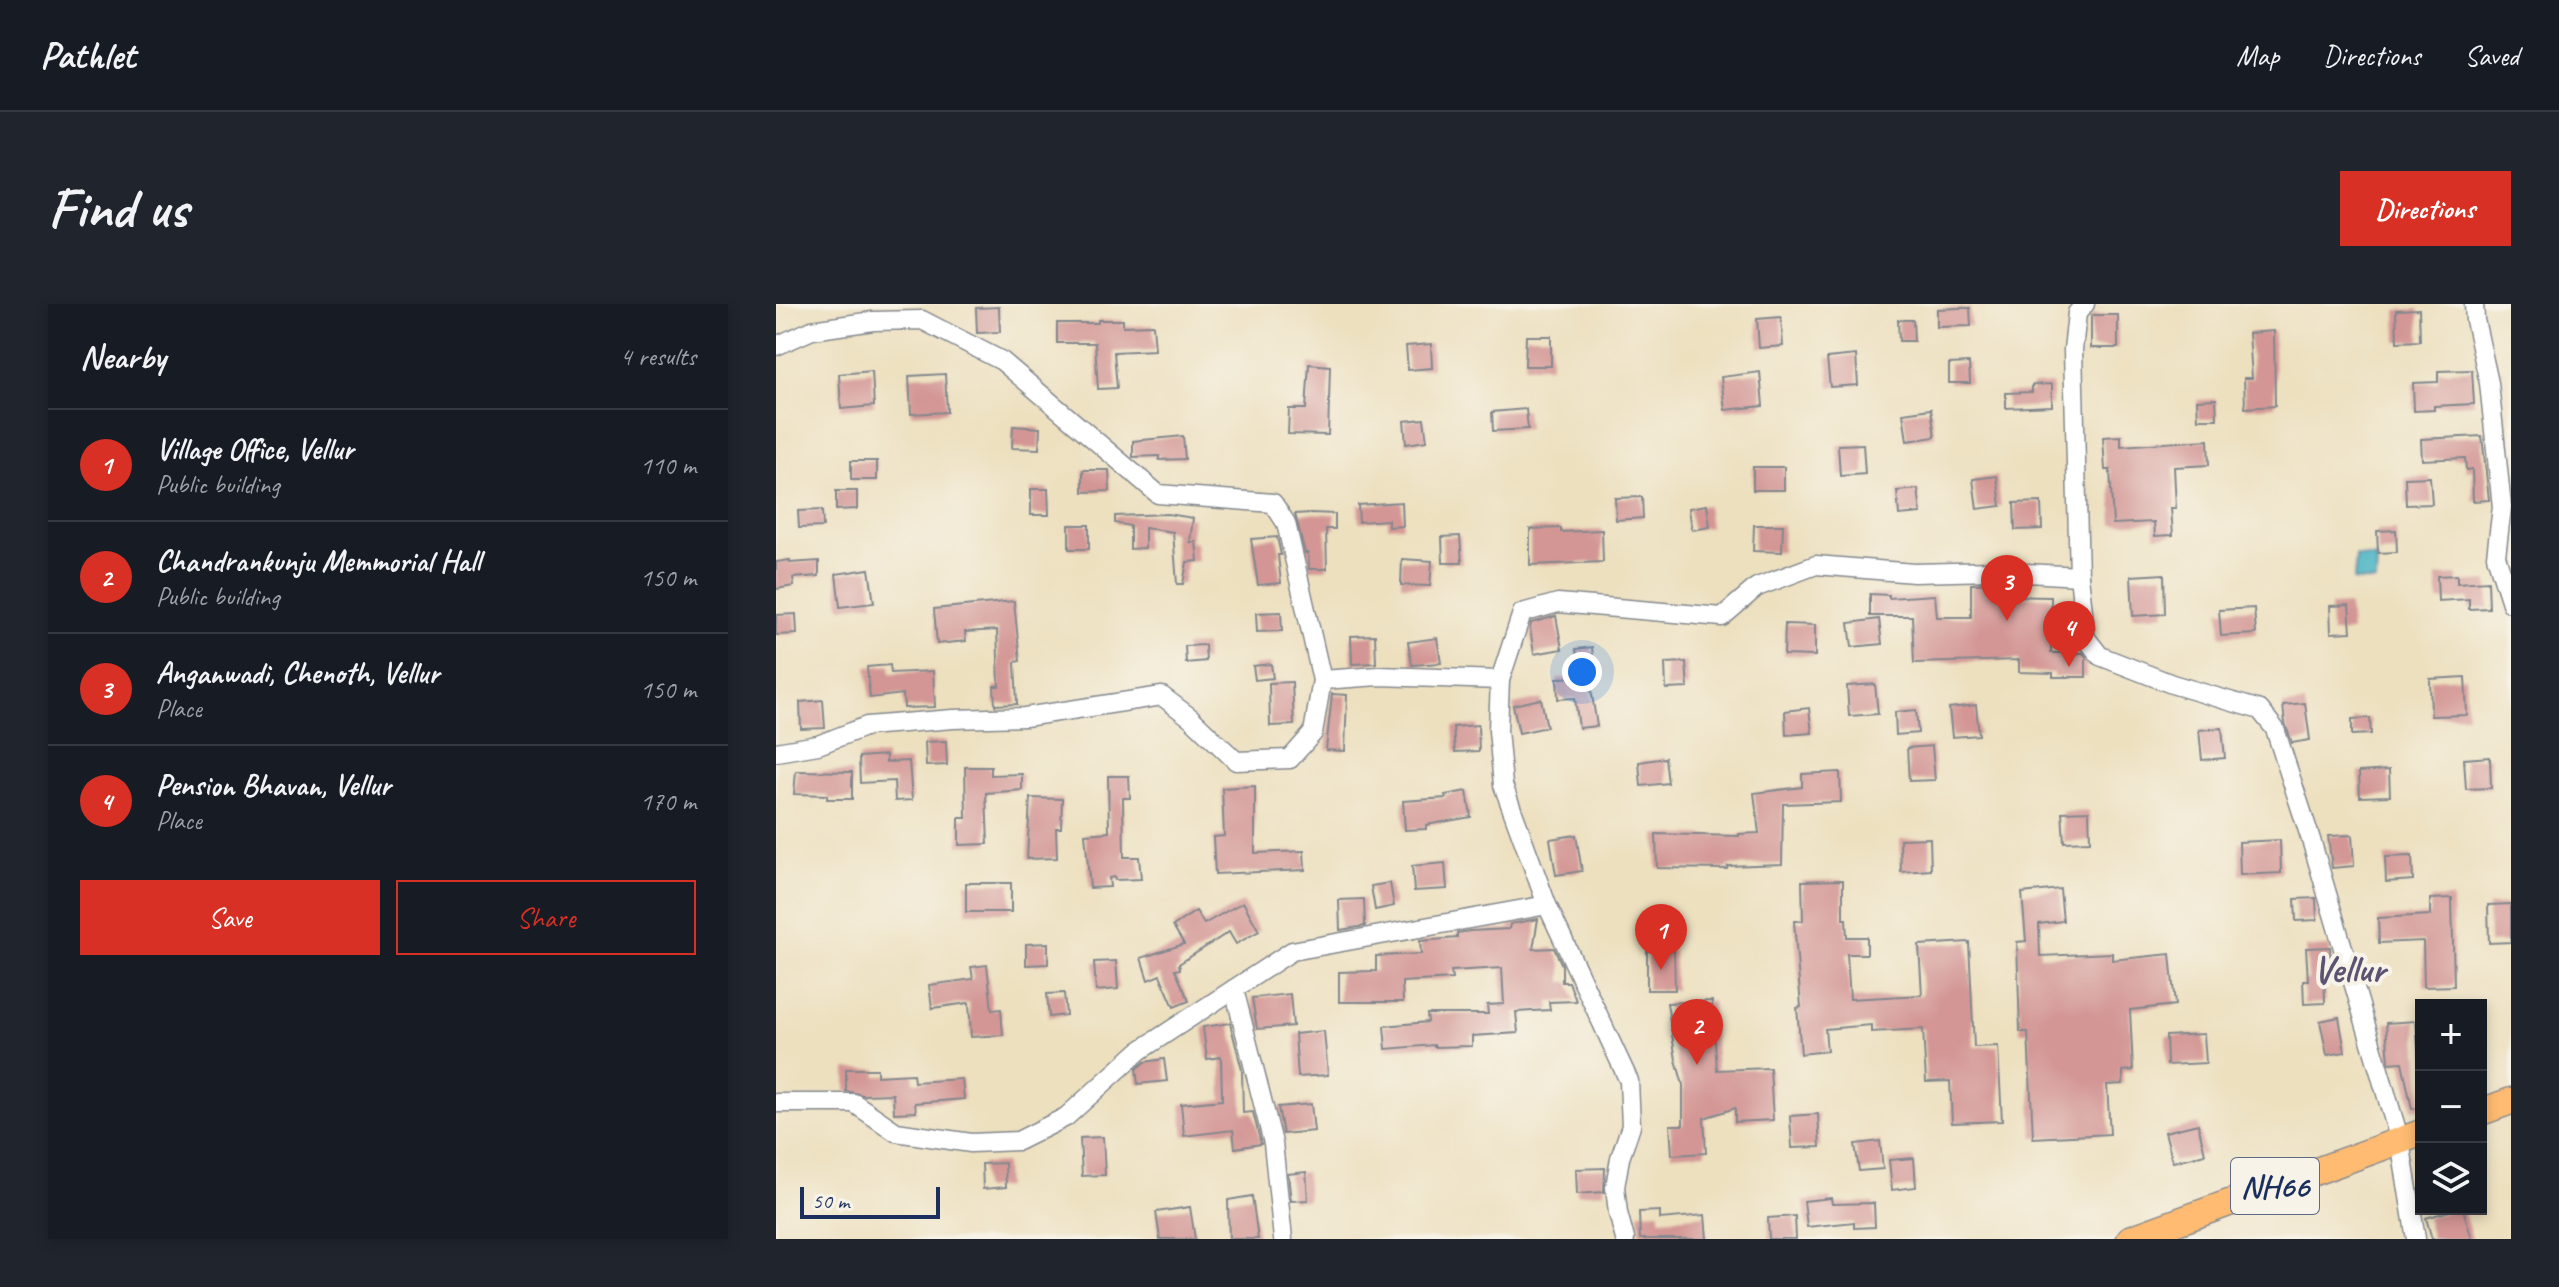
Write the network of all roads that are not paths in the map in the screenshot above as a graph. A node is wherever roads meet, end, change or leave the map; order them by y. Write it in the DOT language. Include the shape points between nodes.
graph roads {
  1 [pos="2085,304"];
  2 [pos="2474,304"];
  3 [pos="776,346"];
  4 [pos="2079,576"];
  5 [pos="2511,603"];
  6 [pos="1322,680"];
  7 [pos="1500,680"];
  8 [pos="776,752"];
  9 [pos="1547,905"];
  10 [pos="1234,989"];
  11 [pos="2511,1101"];
  12 [pos="776,1103"];
  13 [pos="2487,1110"];
  14 [pos="2411,1137"];
  15 [pos="1283,1239"];
  16 [pos="1625,1239"];
  17 [pos="2130,1239"];
  18 [pos="2416,1239"];
  1 -- 4 [label="street" via="2077,313 2073,350"];
  2 -- 5 [label="street" via="2489,383 2502,507 2496,556"];
  3 -- 6 [label="street" via="812,330 922,320 1002,361 1158,494 1273,503 1286,523"];
  4 -- 7 [label="street" via="1816,565 1757,587 1722,617 1558,603 1522,613"];
  4 -- 14 [label="street" via="2086,638 2100,656 2260,710 2275,729"];
  6 -- 7 [label="street"];
  6 -- 8 [label="street" via="1313,733 1290,759 1236,761 1162,696 1025,717 867,726 818,745"];
  7 -- 9 [label="street" via="1503,785"];
  9 -- 10 [label="street" via="1292,951"];
  9 -- 16 [label="street" via="1629,1081 1631,1126 1615,1187"];
  10 -- 12 [label="street" via="1139,1051 1066,1117 1018,1141 971,1143 896,1132 854,1103"];
  10 -- 15 [label="street" via="1273,1143"];
  11 -- 13 [label="highway"];
  14 -- 17 [label="highway, NH66"];
  14 -- 18 [label="street"];
}
